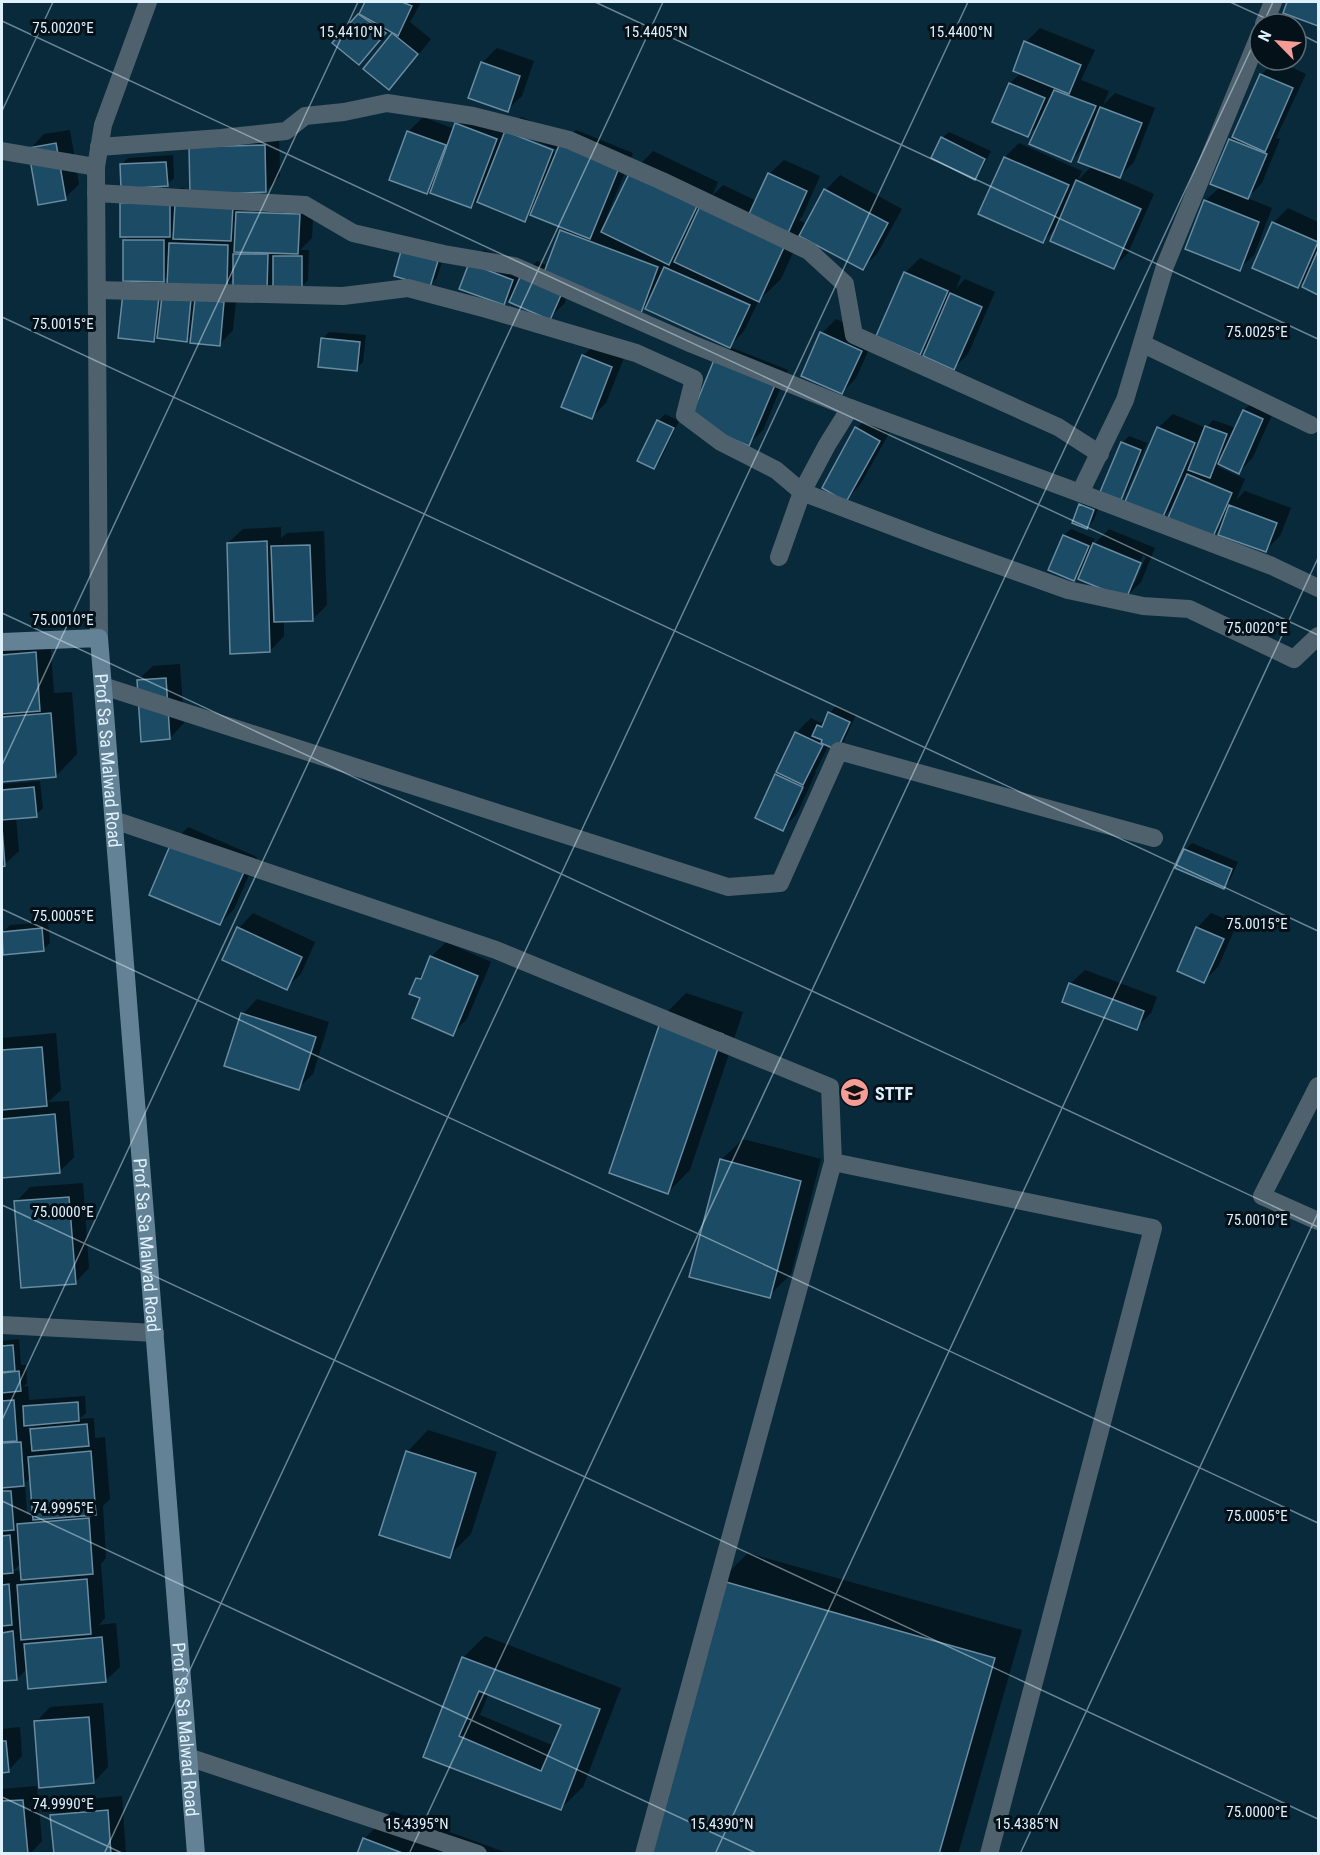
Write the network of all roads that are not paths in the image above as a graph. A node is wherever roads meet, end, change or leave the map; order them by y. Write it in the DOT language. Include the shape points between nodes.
graph roads {
  1 [pos="148,2"];
  2 [pos="1248,64"];
  3 [pos="99,147"];
  4 [pos="2,151"];
  5 [pos="96,167"];
  6 [pos="96,193"];
  7 [pos="97,290"];
  8 [pos="1143,344"];
  9 [pos="850,408"];
  10 [pos="1311,425"];
  11 [pos="1100,454"];
  12 [pos="802,492"];
  13 [pos="1080,493"];
  14 [pos="779,557"];
  15 [pos="1318,588"];
  16 [pos="1318,636"];
  17 [pos="99,638"];
  18 [pos="2,642"];
  19 [pos="103,686"];
  20 [pos="114,820"];
  21 [pos="1154,838"];
  22 [pos="1318,1086"];
  23 [pos="833,1162"];
  24 [pos="1318,1221"];
  25 [pos="2,1325"];
  26 [pos="155,1333"];
  27 [pos="188,1757"];
  28 [pos="196,1854"];
  29 [pos="478,1854"];
  30 [pos="644,1854"];
  31 [pos="989,1854"];
  1 -- 3 [label="street" via="102,125"];
  2 -- 8 [label="street" via="1166,266"];
  3 -- 5 [label="street"];
  3 -- 11 [label="street" via="286,130 305,116 387,103 473,116 568,140 809,251 845,284 854,335 1058,427"];
  4 -- 5 [label="street"];
  5 -- 6 [label="street"];
  6 -- 7 [label="street"];
  6 -- 9 [label="street" via="305,205 353,233 514,266"];
  7 -- 12 [label="street" via="344,296 408,288 487,309 636,353 694,379 685,415 721,442 776,470"];
  7 -- 17 [label="street"];
  8 -- 10 [label="street"];
  8 -- 11 [label="street" via="1125,400"];
  9 -- 12 [label="street"];
  9 -- 13 [label="street"];
  11 -- 13 [label="street"];
  12 -- 14 [label="street"];
  12 -- 16 [label="street" via="1068,590 1143,606 1189,609 1294,659"];
  13 -- 15 [label="street" via="1272,566"];
  17 -- 18 [label="street"];
  17 -- 19 [label="street, Prof Sa Sa Malwad Road"];
  19 -- 20 [label="street, Prof Sa Sa Malwad Road"];
  19 -- 21 [label="street" via="728,887 780,883 838,751"];
  20 -- 23 [label="street" via="496,950 830,1087"];
  20 -- 26 [label="street, Prof Sa Sa Malwad Road"];
  22 -- 24 [label="street" via="1262,1196"];
  23 -- 30 [label="street"];
  23 -- 31 [label="street" via="1153,1228"];
  25 -- 26 [label="street"];
  26 -- 27 [label="street, Prof Sa Sa Malwad Road"];
  27 -- 28 [label="street, Prof Sa Sa Malwad Road"];
  27 -- 29 [label="street"];
}
